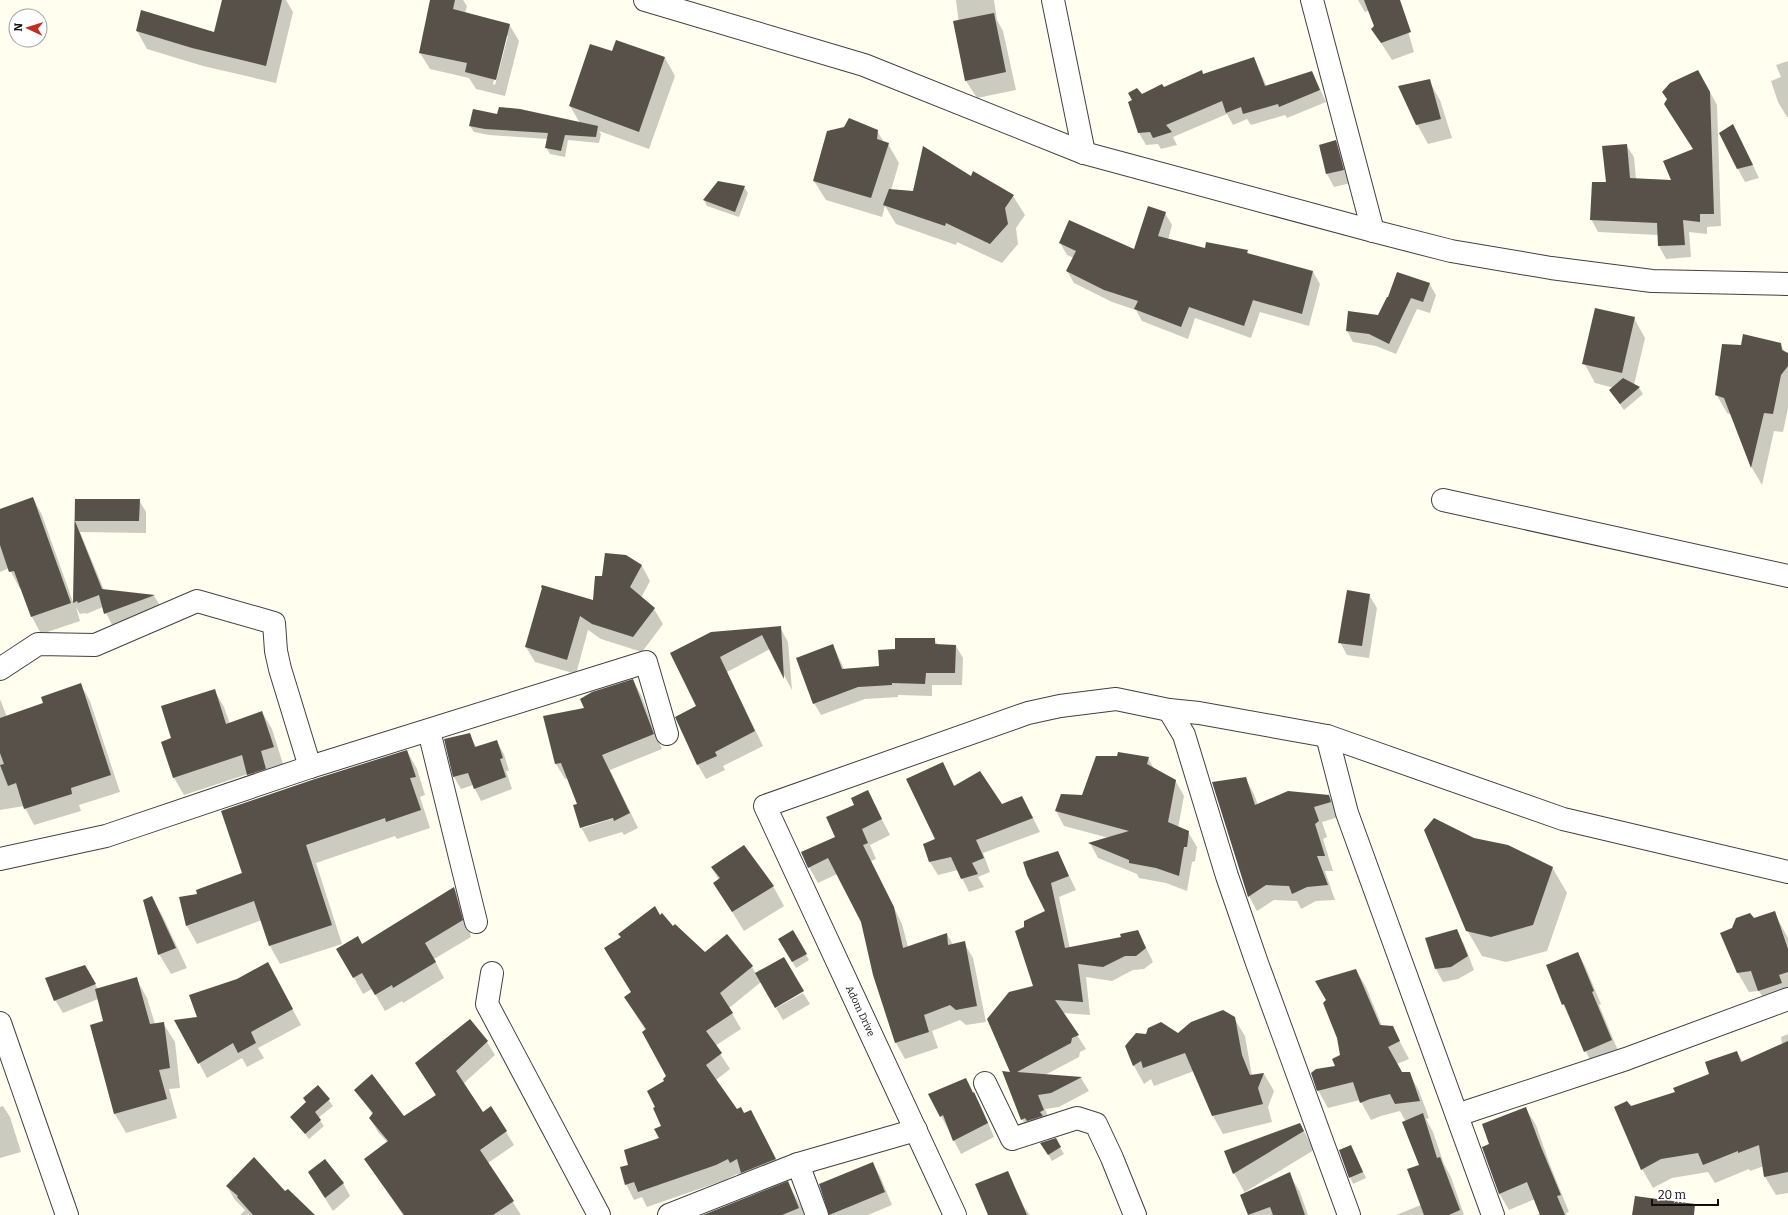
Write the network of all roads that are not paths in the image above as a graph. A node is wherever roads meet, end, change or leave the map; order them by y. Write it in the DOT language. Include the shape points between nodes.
graph roads {
  1 [pos="645,0"];
  2 [pos="1053,0"];
  3 [pos="1312,0"];
  4 [pos="670,4"];
  5 [pos="1084,153"];
  6 [pos="1373,231"];
  7 [pos="1788,284"];
  8 [pos="1443,500"];
  9 [pos="1788,576"];
  10 [pos="0,669"];
  11 [pos="1170,710"];
  12 [pos="429,731"];
  13 [pos="667,734"];
  14 [pos="1327,736"];
  15 [pos="310,768"];
  16 [pos="0,859"];
  17 [pos="1788,872"];
  18 [pos="476,922"];
  19 [pos="492,973"];
  20 [pos="1788,999"];
  21 [pos="0,1022"];
  22 [pos="985,1083"];
  23 [pos="1457,1115"];
  24 [pos="916,1130"];
  25 [pos="798,1164"];
  26 [pos="67,1215"];
  27 [pos="599,1215"];
  28 [pos="669,1215"];
  29 [pos="817,1215"];
  30 [pos="955,1215"];
  31 [pos="1135,1215"];
  32 [pos="1349,1215"];
  33 [pos="1493,1215"];
  1 -- 4 [label="street"];
  2 -- 5 [label="street"];
  3 -- 6 [label="street"];
  4 -- 5 [label="street" via="864,65"];
  5 -- 6 [label="street"];
  6 -- 7 [label="street" via="1451,251 1512,262 1652,281"];
  8 -- 9 [label="street"];
  10 -- 15 [label="street" via="38,644 95,645 197,601 274,623 280,669"];
  11 -- 14 [label="street"];
  11 -- 24 [label="street, Adom Drive" via="1116,699 1028,713 765,806"];
  11 -- 32 [label="street" via="1184,735 1254,956"];
  12 -- 13 [label="street" via="646,662"];
  12 -- 15 [label="street"];
  12 -- 18 [label="street"];
  14 -- 17 [label="street" via="1563,819"];
  14 -- 23 [label="street" via="1347,813"];
  15 -- 16 [label="street" via="106,836"];
  19 -- 27 [label="street" via="488,1004"];
  20 -- 23 [label="street" via="1626,1059"];
  21 -- 26 [label="street"];
  22 -- 31 [label="street" via="1012,1139 1077,1118 1096,1124"];
  23 -- 33 [label="street"];
  24 -- 25 [label="street"];
  24 -- 30 [label="street, Adom Drive"];
  25 -- 28 [label="street"];
  25 -- 29 [label="street"];
}
